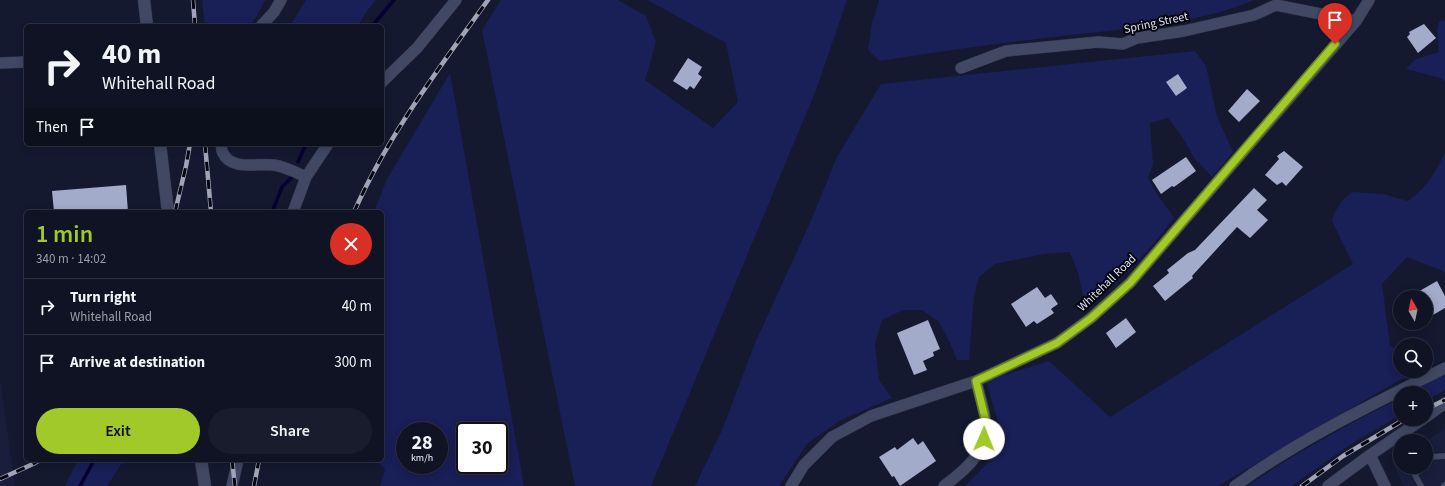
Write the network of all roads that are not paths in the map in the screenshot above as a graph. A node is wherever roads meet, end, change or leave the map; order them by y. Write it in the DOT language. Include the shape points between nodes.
graph roads {
  1 [pos="144,0"];
  2 [pos="282,0"];
  3 [pos="456,0"];
  4 [pos="1369,0"];
  5 [pos="1356,21"];
  6 [pos="147,24"];
  7 [pos="263,24"];
  8 [pos="24,62"];
  9 [pos="0,63"];
  10 [pos="961,68"];
  11 [pos="384,80"];
  12 [pos="160,146"];
  13 [pos="221,146"];
  14 [pos="327,146"];
  15 [pos="306,176"];
  16 [pos="168,210"];
  17 [pos="294,210"];
  18 [pos="1445,368"];
  19 [pos="976,381"];
  20 [pos="1445,403"];
  21 [pos="1433,412"];
  22 [pos="1413,426"];
  23 [pos="1370,455"];
  24 [pos="1445,456"];
  25 [pos="1433,457"];
  26 [pos="201,462"];
  27 [pos="238,462"];
  28 [pos="1416,474"];
  29 [pos="205,486"];
  30 [pos="232,486"];
  31 [pos="791,486"];
  32 [pos="944,486"];
  33 [pos="1235,486"];
  34 [pos="1328,486"];
  35 [pos="1385,486"];
  36 [pos="1420,486"];
  1 -- 6 [label="main road"];
  2 -- 7 [label="street"];
  3 -- 11 [label="street" via="417,48"];
  4 -- 5 [label="street, Whitehall Road"];
  5 -- 10 [label="street, Spring Street" via="1276,5 1254,15 1184,31 1137,38 1123,44 1098,42 1006,51"];
  5 -- 19 [label="street, Whitehall Road" via="1130,283 1091,318 1057,343"];
  8 -- 9 [label="street"];
  12 -- 16 [label="main road"];
  13 -- 15 [label="street" via="222,153 240,166 273,165"];
  14 -- 15 [label="street"];
  15 -- 17 [label="street"];
  18 -- 33 [label="street" via="1343,420"];
  19 -- 31 [label="street, Whitehall Road" via="871,416 832,437 804,465"];
  19 -- 32 [label="street" via="985,418 984,439 977,456"];
  20 -- 21 [label="street"];
  22 -- 23 [label="street"];
  23 -- 34 [label="street"];
  23 -- 35 [label="street"];
  24 -- 25 [label="lane"];
  26 -- 29 [label="main road"];
  27 -- 30 [label="street"];
  28 -- 36 [label="lane"];
}
